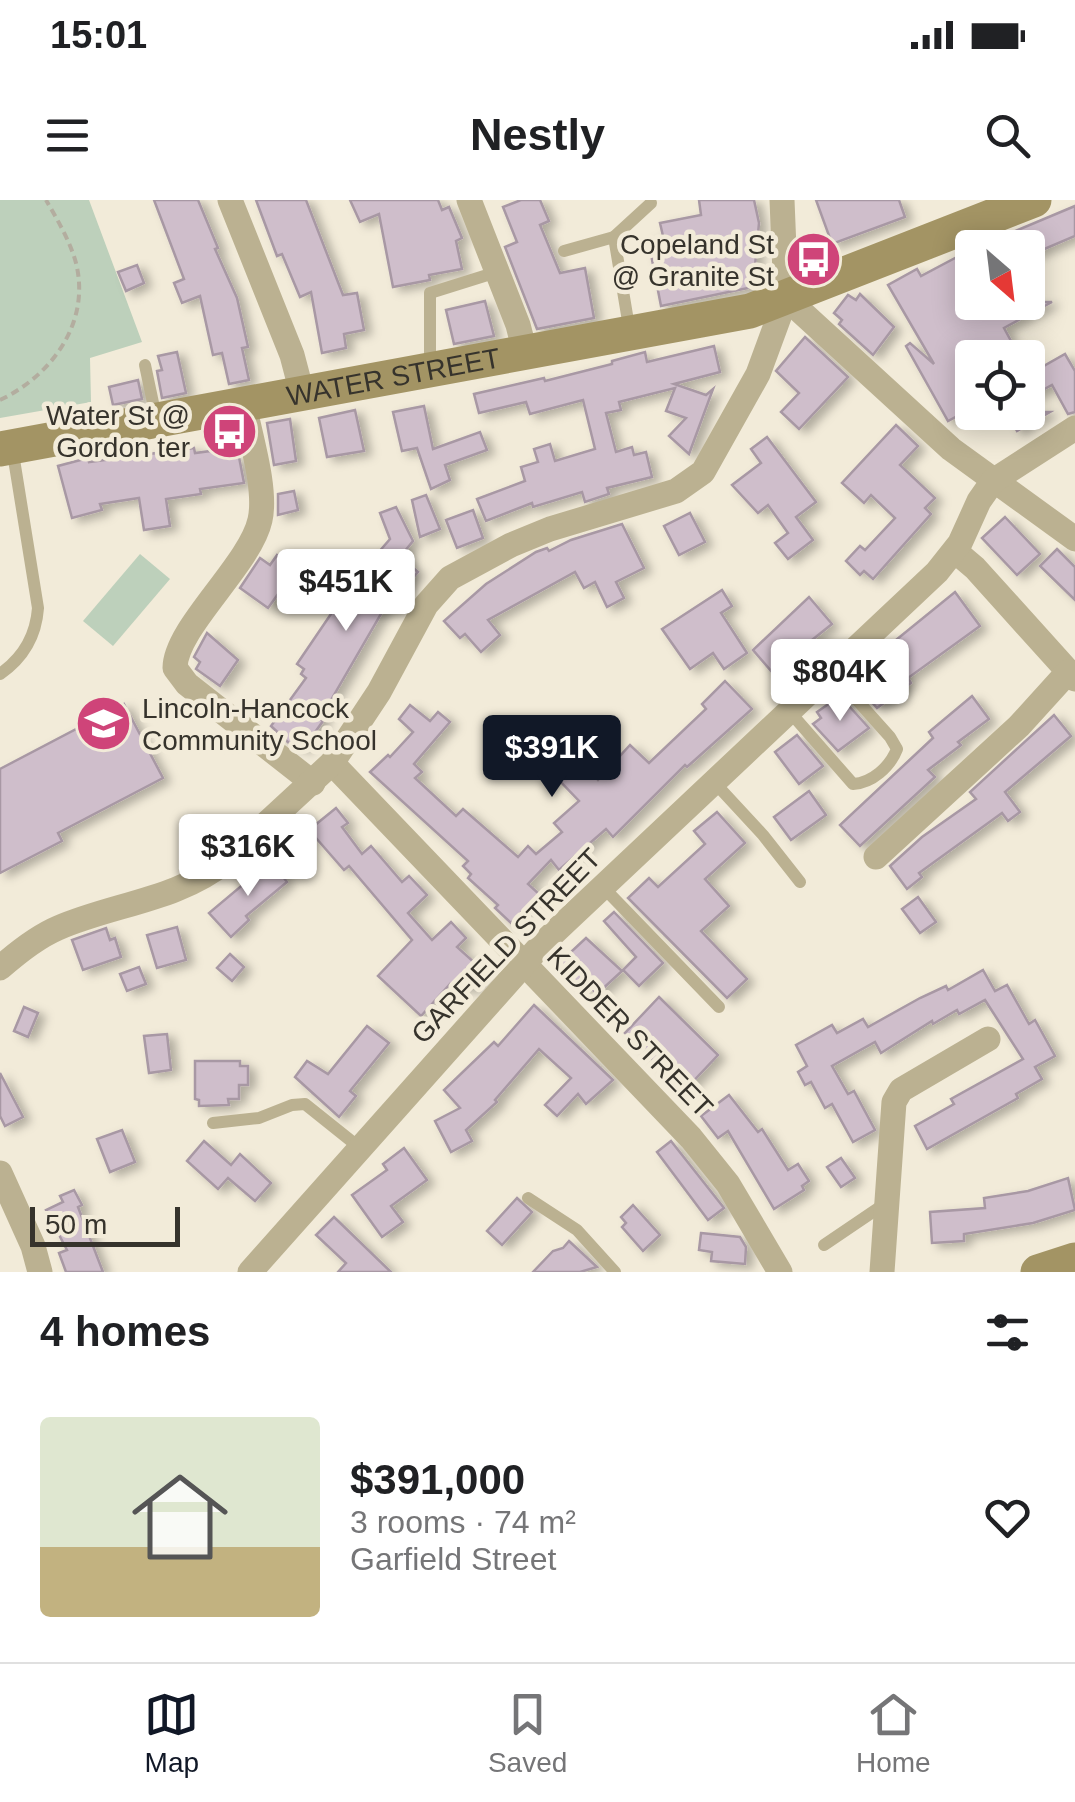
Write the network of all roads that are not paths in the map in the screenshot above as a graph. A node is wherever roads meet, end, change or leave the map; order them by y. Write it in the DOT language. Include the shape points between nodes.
graph roads {
  1 [pos="230,200"];
  2 [pos="782,200"];
  3 [pos="1034,200"];
  4 [pos="476,202"];
  5 [pos="651,203"];
  6 [pos="614,237"];
  7 [pos="564,251"];
  8 [pos="497,272"];
  9 [pos="786,298"];
  10 [pos="630,333"];
  11 [pos="525,352"];
  12 [pos="145,364"];
  13 [pos="430,369"];
  14 [pos="302,393"];
  15 [pos="244,404"];
  16 [pos="156,420"];
  17 [pos="1075,428"];
  18 [pos="6,448"];
  19 [pos="993,481"];
  20 [pos="1075,539"];
  21 [pos="955,550"];
  22 [pos="832,671"];
  23 [pos="0,674"];
  24 [pos="1071,676"];
  25 [pos="788,711"];
  26 [pos="332,762"];
  27 [pos="714,782"];
  28 [pos="313,783"];
  29 [pos="876,858"];
  30 [pos="800,882"];
  31 [pos="602,886"];
  32 [pos="522,964"];
  33 [pos="0,968"];
  34 [pos="719,1007"];
  35 [pos="988,1039"];
  36 [pos="213,1123"];
  37 [pos="360,1148"];
  38 [pos="0,1173"];
  39 [pos="528,1198"];
  40 [pos="886,1203"];
  41 [pos="824,1245"];
  42 [pos="1075,1260"];
  43 [pos="40,1272"];
  44 [pos="250,1272"];
  45 [pos="615,1272"];
  46 [pos="780,1272"];
  47 [pos="882,1272"];
  48 [pos="1038,1272"];
  1 -- 14 [label="street"];
  2 -- 9 [label="street"];
  3 -- 9 [label="main road, WATER STREET"];
  4 -- 8 [label="street"];
  5 -- 6 [label="lane"];
  6 -- 7 [label="lane"];
  6 -- 10 [label="lane"];
  8 -- 11 [label="street"];
  8 -- 13 [label="lane" via="430,293"];
  9 -- 10 [label="main road, WATER STREET" via="739,314"];
  9 -- 19 [label="street"];
  9 -- 26 [label="street" via="752,387 695,480 676,492 550,529 450,578 426,605"];
  10 -- 11 [label="main road, WATER STREET"];
  11 -- 13 [label="main road, WATER STREET"];
  12 -- 16 [label="lane"];
  13 -- 14 [label="main road, WATER STREET"];
  14 -- 15 [label="main road, WATER STREET"];
  15 -- 16 [label="main road, WATER STREET"];
  15 -- 28 [label="street" via="260,519 182,644 174,668"];
  16 -- 18 [label="main road, WATER STREET"];
  17 -- 19 [label="street"];
  18 -- 23 [label="lane" via="38,608 30,642"];
  19 -- 20 [label="street"];
  19 -- 21 [label="street, GARFIELD STREET"];
  21 -- 22 [label="street, GARFIELD STREET"];
  21 -- 24 [label="street"];
  22 -- 25 [label="street, GARFIELD STREET"];
  22 -- 25 [label="lane" via="896,749 867,783 853,784"];
  24 -- 29 [label="street"];
  25 -- 27 [label="street, GARFIELD STREET"];
  26 -- 28 [label="street"];
  26 -- 32 [label="street, KIDDER STREET"];
  27 -- 30 [label="lane"];
  27 -- 31 [label="street, GARFIELD STREET"];
  28 -- 33 [label="street" via="209,874 60,927"];
  31 -- 32 [label="street, GARFIELD STREET"];
  31 -- 34 [label="lane"];
  32 -- 37 [label="street, GARFIELD STREET"];
  32 -- 46 [label="street, KIDDER STREET" via="704,1153"];
  35 -- 40 [label="street" via="897,1096"];
  36 -- 37 [label="lane" via="305,1104"];
  37 -- 44 [label="street, GARFIELD STREET"];
  38 -- 43 [label="street"];
  39 -- 45 [label="lane" via="578,1230"];
  40 -- 41 [label="lane"];
  40 -- 47 [label="street"];
  42 -- 48 [label="main road"];
}
